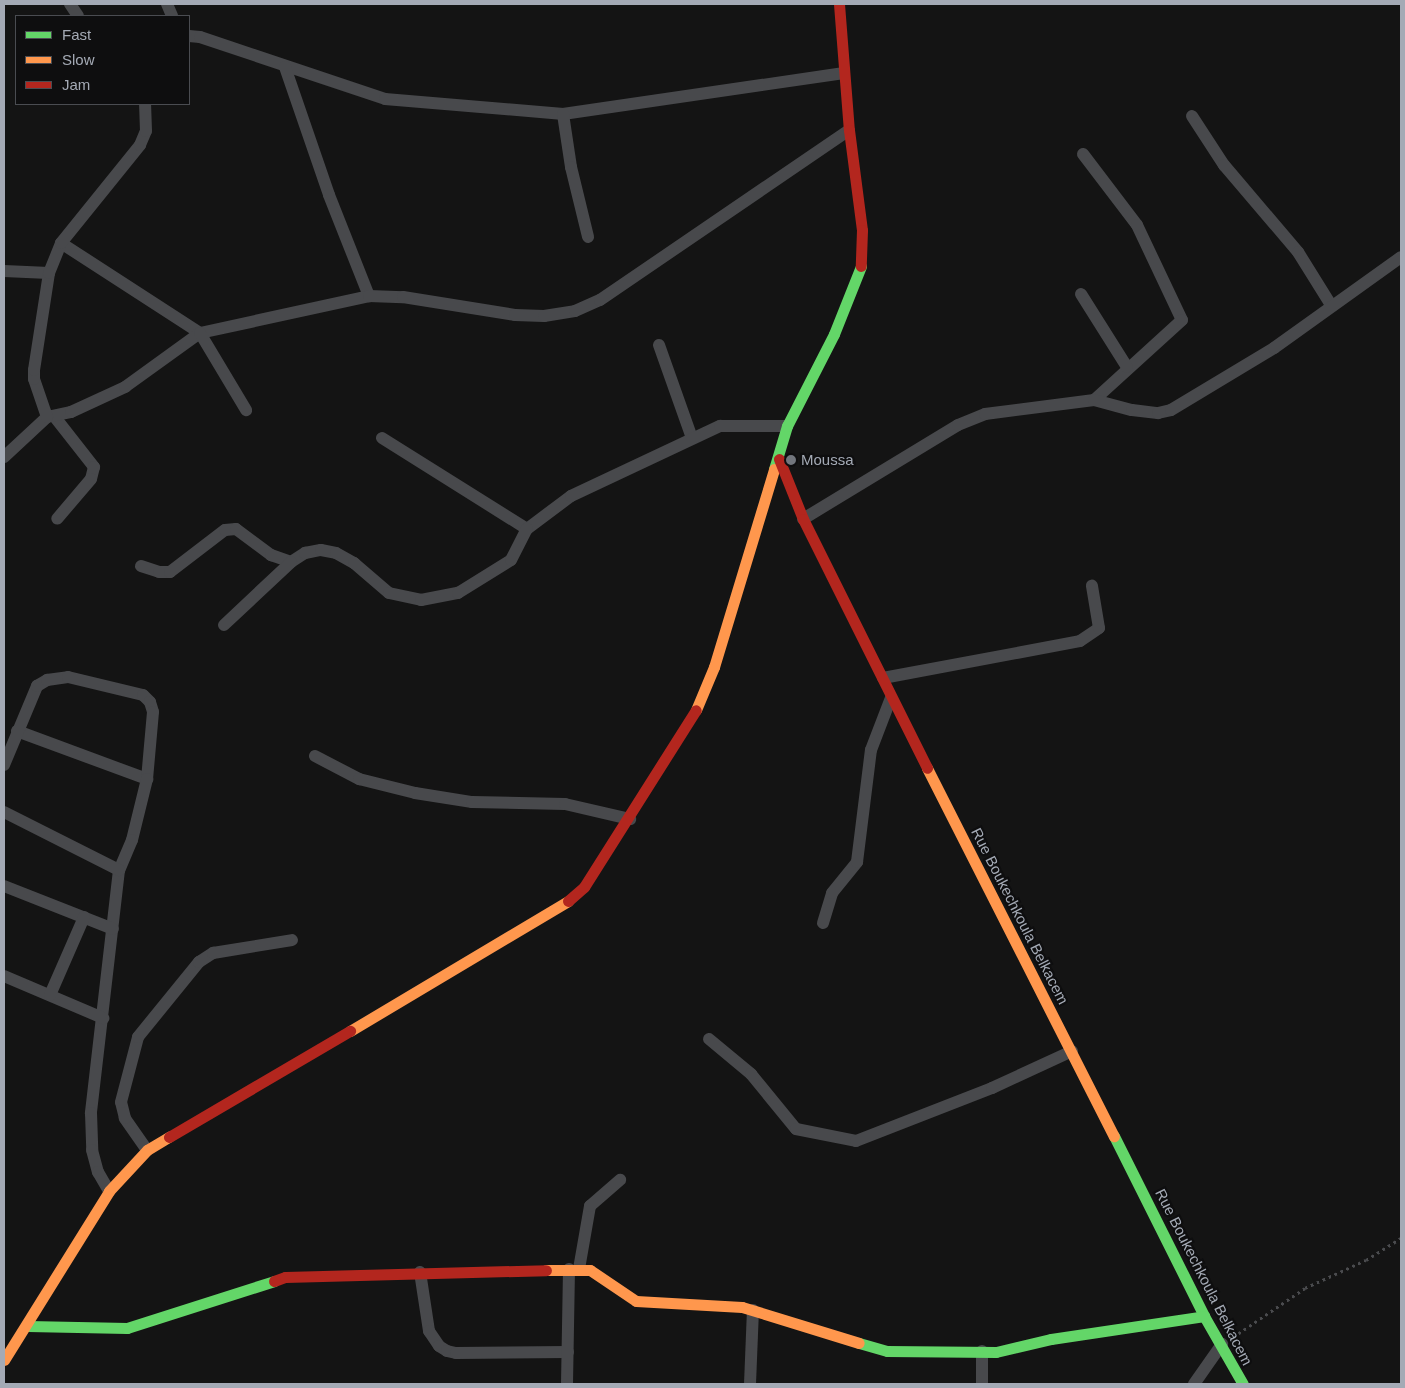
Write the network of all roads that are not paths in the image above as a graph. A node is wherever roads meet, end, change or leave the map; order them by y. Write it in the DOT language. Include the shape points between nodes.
graph roads {
  1 [pos="70,4"];
  2 [pos="839,4"];
  3 [pos="77,15"];
  4 [pos="190,36"];
  5 [pos="286,67"];
  6 [pos="844,73"];
  7 [pos="145,105"];
  8 [pos="563,114"];
  9 [pos="1192,116"];
  10 [pos="848,130"];
  11 [pos="1083,154"];
  12 [pos="588,237"];
  13 [pos="61,243"];
  14 [pos="1401,257"];
  15 [pos="4,271"];
  16 [pos="49,274"];
  17 [pos="1081,294"];
  18 [pos="370,296"];
  19 [pos="1331,305"];
  20 [pos="200,333"];
  21 [pos="659,345"];
  22 [pos="1126,368"];
  23 [pos="1094,400"];
  24 [pos="246,410"];
  25 [pos="50,417"];
  26 [pos="787,426"];
  27 [pos="382,438"];
  28 [pos="692,438"];
  29 [pos="4,457"];
  30 [pos="778,458"];
  31 [pos="58,519"];
  32 [pos="803,520"];
  33 [pos="527,529"];
  34 [pos="291,562"];
  35 [pos="141,566"];
  36 [pos="1092,586"];
  37 [pos="224,625"];
  38 [pos="883,678"];
  39 [pos="891,698"];
  40 [pos="18,731"];
  41 [pos="315,756"];
  42 [pos="4,765"];
  43 [pos="147,779"];
  44 [pos="4,812"];
  45 [pos="630,819"];
  46 [pos="120,870"];
  47 [pos="4,886"];
  48 [pos="84,917"];
  49 [pos="823,923"];
  50 [pos="113,929"];
  51 [pos="292,940"];
  52 [pos="4,976"];
  53 [pos="50,995"];
  54 [pos="103,1018"];
  55 [pos="709,1040"];
  56 [pos="1072,1051"];
  57 [pos="147,1150"];
  58 [pos="620,1180"];
  59 [pos="109,1191"];
  60 [pos="574,1269"];
  61 [pos="420,1272"];
  62 [pos="753,1310"];
  63 [pos="1204,1316"];
  64 [pos="28,1326"];
  65 [pos="1222,1344"];
  66 [pos="982,1351"];
  67 [pos="568,1352"];
  68 [pos="4,1360"];
  69 [pos="567,1384"];
  70 [pos="750,1384"];
  71 [pos="982,1384"];
  72 [pos="1194,1384"];
  73 [pos="1243,1384"];
  1 -- 3 [label="street"];
  2 -- 6 [label="street"];
  4 -- 5 [label="street"];
  5 -- 8 [label="street" via="385,99"];
  5 -- 18 [label="street" via="329,195"];
  6 -- 8 [label="street"];
  6 -- 10 [label="street"];
  7 -- 13 [label="street" via="146,132 140,145"];
  8 -- 12 [label="street" via="571,167"];
  9 -- 19 [label="street" via="1224,165 1298,252"];
  10 -- 18 [label="street" via="600,300 575,311 544,316 515,315 404,297"];
  10 -- 26 [label="street" via="862,230 861,266 834,334"];
  11 -- 22 [label="street" via="1137,225 1182,317 1178,326"];
  13 -- 16 [label="street"];
  13 -- 20 [label="street"];
  14 -- 19 [label="street"];
  15 -- 16 [label="street"];
  16 -- 25 [label="street" via="34,379"];
  17 -- 22 [label="street"];
  18 -- 20 [label="street"];
  19 -- 23 [label="street" via="1274,348 1170,410 1132,410"];
  20 -- 24 [label="street"];
  20 -- 25 [label="street" via="125,387 71,412"];
  21 -- 28 [label="street"];
  22 -- 23 [label="street"];
  23 -- 32 [label="street" via="985,414 958,425"];
  25 -- 29 [label="street"];
  25 -- 31 [label="street" via="94,468 91,479"];
  26 -- 28 [label="street" via="732,424"];
  26 -- 30 [label="street"];
  27 -- 33 [label="street"];
  28 -- 33 [label="street" via="571,496"];
  30 -- 32 [label="street, Rue Boukechkoula Belkacem"];
  30 -- 45 [label="street" via="714,667 692,718"];
  32 -- 38 [label="street, Rue Boukechkoula Belkacem"];
  33 -- 34 [label="street" via="511,560 458,593 421,600 389,593 354,563 336,553 322,550 305,553"];
  34 -- 35 [label="street" via="271,555 236,529 226,530 170,572"];
  34 -- 37 [label="street"];
  36 -- 38 [label="street" via="1099,628 1080,640"];
  38 -- 39 [label="street, Rue Boukechkoula Belkacem"];
  39 -- 49 [label="street" via="871,750 857,862 832,894"];
  39 -- 56 [label="street, Rue Boukechkoula Belkacem"];
  40 -- 42 [label="street"];
  40 -- 43 [label="street"];
  40 -- 43 [label="street" via="38,686 58,677 144,695 154,712"];
  41 -- 45 [label="street" via="359,779 415,793 472,802 580,806"];
  43 -- 46 [label="street" via="132,840"];
  44 -- 46 [label="street"];
  45 -- 57 [label="street" via="584,886 560,908"];
  46 -- 50 [label="street"];
  47 -- 48 [label="street"];
  48 -- 50 [label="street"];
  48 -- 53 [label="street"];
  50 -- 54 [label="street"];
  51 -- 57 [label="street" via="213,953 200,962 138,1037 122,1102 125,1118"];
  52 -- 53 [label="street"];
  53 -- 54 [label="street"];
  54 -- 59 [label="street" via="91,1113 92,1150 98,1172"];
  55 -- 56 [label="street" via="751,1074 796,1129 856,1141 992,1088"];
  56 -- 63 [label="street, Rue Boukechkoula Belkacem"];
  57 -- 59 [label="street"];
  58 -- 60 [label="street" via="590,1206"];
  59 -- 64 [label="street"];
  60 -- 61 [label="street"];
  60 -- 62 [label="street" via="590,1270 636,1301"];
  60 -- 67 [label="street"];
  61 -- 64 [label="street" via="285,1277 127,1328"];
  61 -- 67 [label="street" via="429,1331 440,1346 456,1353"];
  62 -- 66 [label="street" via="887,1351"];
  62 -- 70 [label="street"];
  63 -- 65 [label="street, Rue Boukechkoula Belkacem"];
  63 -- 66 [label="street" via="1051,1339 1013,1350"];
  64 -- 68 [label="street"];
  65 -- 72 [label="street"];
  65 -- 73 [label="street, Rue Boukechkoula Belkacem"];
  66 -- 71 [label="street"];
  67 -- 69 [label="street"];
}
